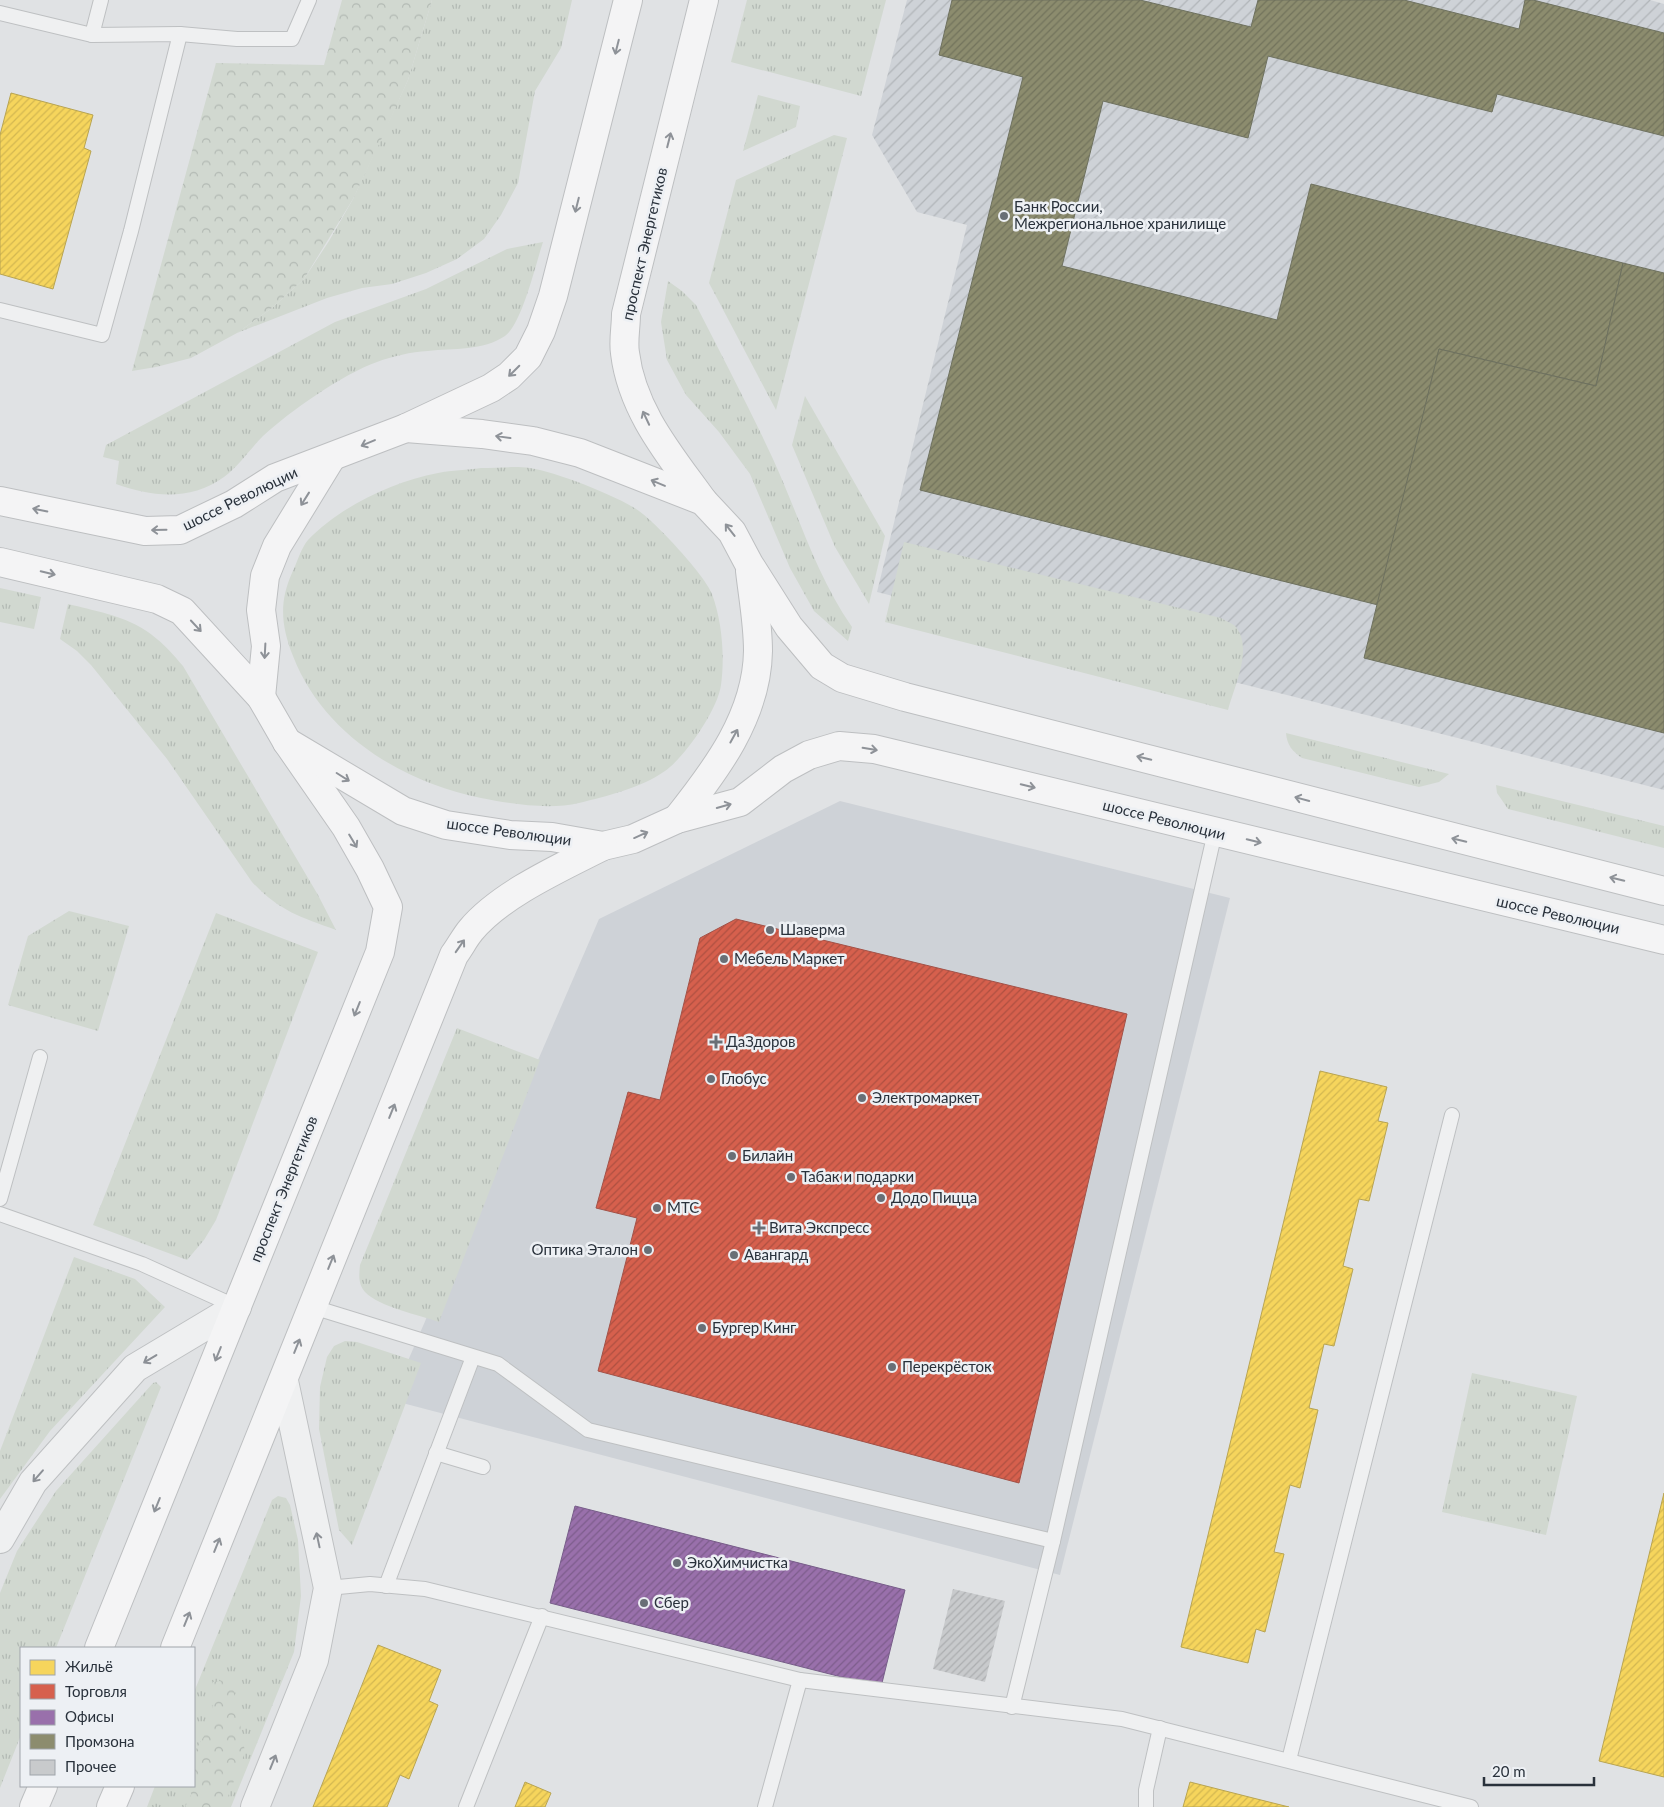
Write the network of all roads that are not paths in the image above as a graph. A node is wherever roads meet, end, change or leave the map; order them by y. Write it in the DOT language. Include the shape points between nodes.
graph roads {
  1 [pos="102,0"];
  2 [pos="308,0"];
  3 [pos="628,0"];
  4 [pos="704,0"];
  5 [pos="0,13"];
  6 [pos="180,34"];
  7 [pos="92,35"];
  8 [pos="0,310"];
  9 [pos="406,428"];
  10 [pos="331,458"];
  11 [pos="0,501"];
  12 [pos="703,501"];
  13 [pos="0,562"];
  14 [pos="749,564"];
  15 [pos="261,697"];
  16 [pos="287,742"];
  17 [pos="677,819"];
  18 [pos="1215,832"];
  19 [pos="603,846"];
  20 [pos="1664,891"];
  21 [pos="1664,940"];
  22 [pos="40,1056"];
  23 [pos="1452,1115"];
  24 [pos="0,1199"];
  25 [pos="0,1214"];
  26 [pos="237,1307"];
  27 [pos="313,1307"];
  28 [pos="473,1357"];
  29 [pos="284,1381"];
  30 [pos="436,1453"];
  31 [pos="483,1467"];
  32 [pos="0,1538"];
  33 [pos="1053,1541"];
  34 [pos="386,1586"];
  35 [pos="328,1588"];
  36 [pos="542,1616"];
  37 [pos="99,1647"];
  38 [pos="175,1647"];
  39 [pos="800,1680"];
  40 [pos="1012,1707"];
  41 [pos="1160,1728"];
  42 [pos="1289,1760"];
  43 [pos="43,1787"];
  44 [pos="120,1787"];
  45 [pos="34,1807"];
  46 [pos="111,1807"];
  47 [pos="255,1807"];
  48 [pos="466,1807"];
  49 [pos="765,1807"];
  50 [pos="1146,1807"];
  51 [pos="1471,1807"];
  1 -- 7 [label="lane"];
  2 -- 6 [label="lane" via="292,39 237,40"];
  3 -- 9 [label="main road, one-way" via="553,296 528,357 491,388"];
  12 -- 4 [label="main road, проспект Энергетиков, one-way" via="652,430 632,388 625,352 626,314"];
  5 -- 7 [label="lane"];
  6 -- 7 [label="lane"];
  6 -- 8 [label="lane" via="102,335"];
  9 -- 10 [label="main road, шоссе Революции, one-way"];
  12 -- 9 [label="main road, шоссе Революции, one-way" via="580,453 532,441"];
  10 -- 11 [label="main road, шоссе Революции, one-way" via="276,478 234,504 180,530 145,531"];
  10 -- 15 [label="main road, шоссе Революции, one-way" via="277,546 265,576 261,610 266,646"];
  14 -- 12 [label="main road, шоссе Революции, one-way" via="732,532"];
  13 -- 15 [label="main road, шоссе Революции, one-way" via="157,600 182,611"];
  17 -- 14 [label="main road, шоссе Революции, one-way" via="717,768 741,724 755,683 758,650"];
  20 -- 14 [label="main road, шоссе Революции, one-way" via="905,697 842,678 822,666 806,648"];
  15 -- 16 [label="main road, шоссе Революции"];
  16 -- 19 [label="main road, шоссе Революции, one-way" via="403,811 446,825 510,835 552,836"];
  16 -- 26 [label="main road, проспект Энергетиков, one-way" via="346,827 388,907 380,952"];
  17 -- 18 [label="main road, шоссе Революции, one-way" via="740,802 783,769 809,755 839,746 874,749"];
  19 -- 17 [label="main road, шоссе Революции, one-way" via="633,839"];
  18 -- 21 [label="main road, шоссе Революции, one-way"];
  18 -- 33 [label="lane"];
  27 -- 19 [label="main road, one-way" via="454,955 472,929 493,909 543,877"];
  22 -- 24 [label="lane"];
  23 -- 42 [label="lane"];
  25 -- 26 [label="lane" via="142,1264"];
  26 -- 32 [label="street, one-way" via="135,1368 33,1482"];
  26 -- 37 [label="main road, проспект Энергетиков, one-way"];
  27 -- 28 [label="lane"];
  29 -- 27 [label="main road, one-way"];
  28 -- 30 [label="lane"];
  28 -- 33 [label="lane" via="498,1364 588,1430"];
  35 -- 29 [label="street, one-way"];
  38 -- 29 [label="main road, one-way"];
  30 -- 31 [label="lane"];
  30 -- 34 [label="lane"];
  33 -- 40 [label="lane"];
  34 -- 35 [label="lane" via="370,1584"];
  34 -- 36 [label="lane" via="425,1589"];
  47 -- 35 [label="street, one-way" via="314,1660"];
  36 -- 39 [label="lane"];
  36 -- 48 [label="lane"];
  39 -- 40 [label="lane"];
  39 -- 49 [label="lane"];
  40 -- 41 [label="lane" via="1122,1719"];
  41 -- 42 [label="lane"];
  41 -- 50 [label="lane" via="1146,1790"];
  42 -- 51 [label="lane"];
  43 -- 45 [label="main road"];
  44 -- 46 [label="main road"];
}
